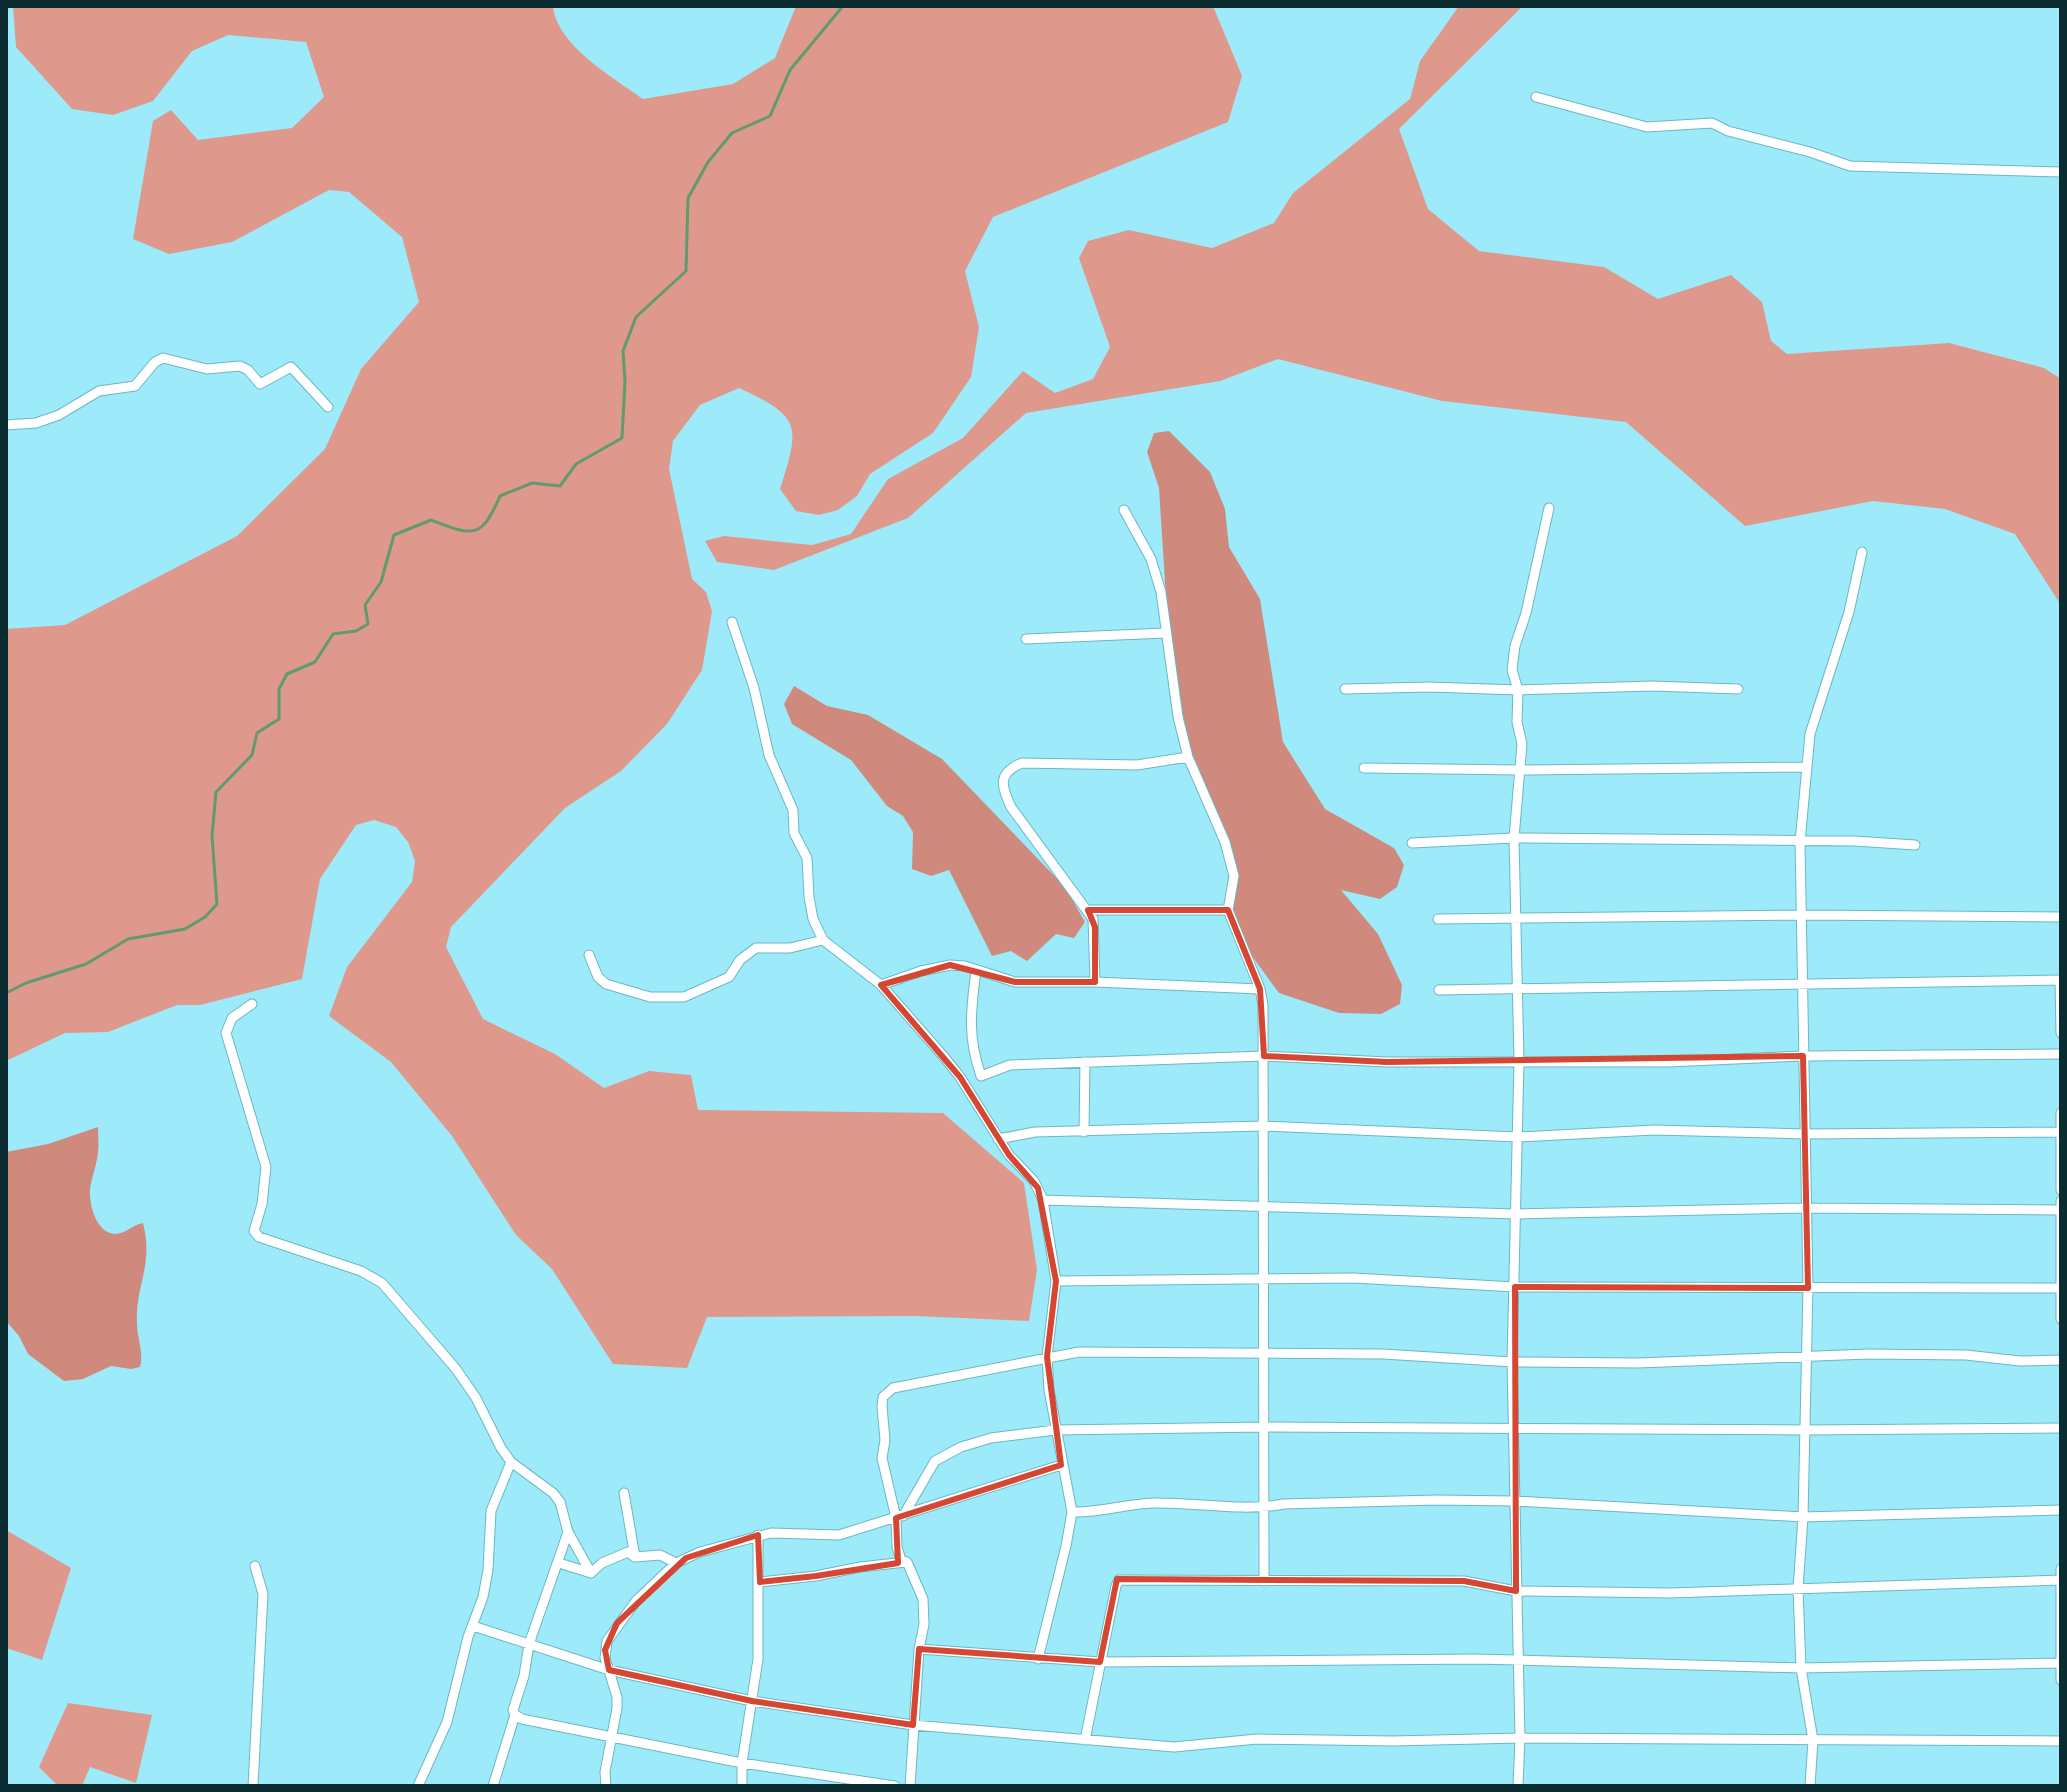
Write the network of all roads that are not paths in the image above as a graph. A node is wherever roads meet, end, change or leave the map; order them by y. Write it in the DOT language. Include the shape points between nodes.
graph roads {
  1 [pos="1536,97"];
  2 [pos="2061,172"];
  3 [pos="328,407"];
  4 [pos="6,425"];
  5 [pos="1549,508"];
  6 [pos="1124,510"];
  7 [pos="1862,552"];
  8 [pos="732,622"];
  9 [pos="1165,633"];
  10 [pos="1026,639"];
  11 [pos="1345,689"];
  12 [pos="1738,689"];
  13 [pos="1518,690"];
  14 [pos="1188,757"];
  15 [pos="1806,767"];
  16 [pos="1364,768"];
  17 [pos="1520,770"];
  18 [pos="1514,838"];
  19 [pos="1800,842"];
  20 [pos="1412,843"];
  21 [pos="1915,845"];
  22 [pos="1088,910"];
  23 [pos="1228,910"];
  24 [pos="1801,915"];
  25 [pos="2061,917"];
  26 [pos="1438,919"];
  27 [pos="1515,920"];
  28 [pos="823,940"];
  29 [pos="589,955"];
  30 [pos="976,970"];
  31 [pos="2060,980"];
  32 [pos="1095,982"];
  33 [pos="881,985"];
  34 [pos="1801,985"];
  35 [pos="1517,988"];
  36 [pos="1260,989"];
  37 [pos="1439,990"];
  38 [pos="252,1004"];
  39 [pos="2061,1033"];
  40 [pos="2061,1054"];
  41 [pos="1264,1056"];
  42 [pos="1803,1056"];
  43 [pos="1519,1061"];
  44 [pos="1085,1062"];
  45 [pos="981,1076"];
  46 [pos="964,1084"];
  47 [pos="2061,1113"];
  48 [pos="1262,1126"];
  49 [pos="1084,1132"];
  50 [pos="2061,1132"];
  51 [pos="1805,1134"];
  52 [pos="1518,1137"];
  53 [pos="998,1139"];
  54 [pos="2061,1190"];
  55 [pos="1043,1200"];
  56 [pos="2061,1201"];
  57 [pos="1263,1205"];
  58 [pos="1806,1208"];
  59 [pos="2061,1210"];
  60 [pos="1516,1214"];
  61 [pos="1264,1279"];
  62 [pos="1056,1281"];
  63 [pos="1515,1287"];
  64 [pos="1808,1288"];
  65 [pos="2061,1288"];
  66 [pos="2061,1319"];
  67 [pos="1263,1352"];
  68 [pos="1804,1355"];
  69 [pos="1047,1357"];
  70 [pos="2061,1360"];
  71 [pos="1512,1362"];
  72 [pos="1264,1427"];
  73 [pos="2061,1428"];
  74 [pos="1055,1430"];
  75 [pos="1513,1430"];
  76 [pos="1803,1430"];
  77 [pos="511,1462"];
  78 [pos="1061,1465"];
  79 [pos="624,1493"];
  80 [pos="1514,1501"];
  81 [pos="1264,1508"];
  82 [pos="2061,1510"];
  83 [pos="1072,1512"];
  84 [pos="899,1517"];
  85 [pos="1803,1517"];
  86 [pos="568,1532"];
  87 [pos="758,1535"];
  88 [pos="635,1557"];
  89 [pos="907,1562"];
  90 [pos="559,1563"];
  91 [pos="676,1563"];
  92 [pos="255,1566"];
  93 [pos="2061,1569"];
  94 [pos="591,1573"];
  95 [pos="2061,1580"];
  96 [pos="1264,1581"];
  97 [pos="760,1582"];
  98 [pos="1798,1589"];
  99 [pos="1516,1591"];
  100 [pos="473,1626"];
  101 [pos="529,1644"];
  102 [pos="919,1649"];
  103 [pos="1038,1659"];
  104 [pos="1517,1660"];
  105 [pos="1100,1662"];
  106 [pos="2060,1663"];
  107 [pos="1801,1668"];
  108 [pos="609,1670"];
  109 [pos="2061,1680"];
  110 [pos="752,1701"];
  111 [pos="515,1715"];
  112 [pos="913,1725"];
  113 [pos="613,1737"];
  114 [pos="1520,1738"];
  115 [pos="1085,1740"];
  116 [pos="1813,1740"];
  117 [pos="2061,1741"];
  118 [pos="742,1763"];
  119 [pos="253,1786"];
  120 [pos="418,1786"];
  121 [pos="493,1786"];
  122 [pos="606,1786"];
  123 [pos="742,1786"];
  124 [pos="895,1786"];
  125 [pos="910,1786"];
  126 [pos="1518,1786"];
  127 [pos="1810,1786"];
  1 -- 2 [label="street" via="1647,127 1712,123 1850,166"];
  3 -- 4 [label="street" via="291,367 260,384 240,366 207,369 163,358 135,386 99,391 36,423"];
  5 -- 13 [label="street" via="1515,646 1512,670"];
  6 -- 9 [label="street" via="1151,559"];
  7 -- 15 [label="street" via="1810,734"];
  8 -- 28 [label="street" via="769,755 807,858 813,919"];
  9 -- 10 [label="street"];
  9 -- 14 [label="street"];
  11 -- 13 [label="street"];
  12 -- 13 [label="street"];
  13 -- 17 [label="street"];
  14 -- 22 [label="street" via="1137,765 1022,763 1004,776 1003,790 1011,807"];
  14 -- 23 [label="street" via="1234,876"];
  15 -- 17 [label="street"];
  15 -- 19 [label="street"];
  16 -- 17 [label="street"];
  17 -- 18 [label="street"];
  18 -- 19 [label="street"];
  18 -- 20 [label="street"];
  18 -- 27 [label="street"];
  19 -- 21 [label="street"];
  19 -- 24 [label="street"];
  22 -- 23 [label="street"];
  22 -- 32 [label="street" via="1095,927"];
  23 -- 36 [label="street"];
  24 -- 25 [label="street"];
  24 -- 27 [label="street"];
  24 -- 34 [label="street"];
  26 -- 27 [label="street"];
  27 -- 35 [label="street"];
  28 -- 29 [label="street" via="790,948 756,948 729,977 684,997 650,997 606,984"];
  28 -- 33 [label="street"];
  30 -- 32 [label="street" via="1015,982"];
  30 -- 33 [label="street" via="950,965"];
  30 -- 45 [label="street" via="970,1034"];
  31 -- 34 [label="street"];
  31 -- 39 [label="street"];
  32 -- 36 [label="street"];
  33 -- 46 [label="street"];
  34 -- 35 [label="street"];
  34 -- 42 [label="street"];
  35 -- 37 [label="street"];
  35 -- 43 [label="street"];
  36 -- 41 [label="street"];
  38 -- 77 [label="street" via="232,1018 226,1033 266,1167 255,1234 382,1283 463,1378"];
  40 -- 42 [label="street"];
  41 -- 43 [label="street"];
  41 -- 44 [label="street"];
  41 -- 48 [label="street"];
  42 -- 43 [label="street"];
  42 -- 51 [label="street"];
  43 -- 52 [label="street"];
  44 -- 45 [label="street" via="1010,1065"];
  44 -- 49 [label="street"];
  45 -- 46 [label="street"];
  46 -- 53 [label="street"];
  47 -- 50 [label="street"];
  48 -- 49 [label="street"];
  48 -- 52 [label="street"];
  48 -- 57 [label="street"];
  49 -- 53 [label="street"];
  50 -- 51 [label="street"];
  50 -- 54 [label="street"];
  51 -- 52 [label="street" via="1654,1130"];
  51 -- 58 [label="street"];
  52 -- 60 [label="street"];
  53 -- 55 [label="street" via="1034,1181"];
  55 -- 57 [label="street"];
  55 -- 62 [label="street"];
  56 -- 59 [label="street"];
  57 -- 60 [label="street"];
  57 -- 61 [label="street"];
  58 -- 59 [label="street"];
  58 -- 60 [label="street"];
  58 -- 64 [label="street"];
  59 -- 65 [label="street"];
  60 -- 63 [label="street"];
  61 -- 62 [label="street"];
  61 -- 63 [label="street"];
  61 -- 67 [label="street"];
  62 -- 69 [label="street"];
  63 -- 64 [label="street"];
  63 -- 71 [label="street"];
  64 -- 65 [label="street"];
  64 -- 68 [label="street"];
  65 -- 66 [label="street"];
  67 -- 69 [label="street" via="1079,1352"];
  67 -- 71 [label="street"];
  67 -- 72 [label="street"];
  68 -- 70 [label="street"];
  68 -- 71 [label="street" via="1638,1363"];
  68 -- 76 [label="street"];
  69 -- 74 [label="street"];
  69 -- 84 [label="street" via="887,1391 882,1407 883,1467"];
  71 -- 75 [label="street"];
  72 -- 74 [label="street"];
  72 -- 75 [label="street"];
  72 -- 81 [label="street"];
  73 -- 76 [label="street"];
  74 -- 78 [label="street"];
  74 -- 84 [label="street" via="991,1438 935,1461"];
  75 -- 76 [label="street"];
  75 -- 80 [label="street"];
  76 -- 85 [label="street"];
  77 -- 86 [label="street" via="553,1493"];
  77 -- 100 [label="street" via="491,1511 488,1570"];
  78 -- 83 [label="street"];
  78 -- 84 [label="street"];
  79 -- 88 [label="street"];
  80 -- 81 [label="street"];
  80 -- 85 [label="street"];
  80 -- 99 [label="street"];
  81 -- 83 [label="street" via="1153,1503"];
  81 -- 96 [label="street"];
  82 -- 85 [label="street"];
  83 -- 103 [label="street"];
  84 -- 87 [label="street" via="839,1535"];
  84 -- 89 [label="street" via="897,1547"];
  85 -- 98 [label="street"];
  86 -- 90 [label="street"];
  86 -- 94 [label="street"];
  87 -- 91 [label="street"];
  87 -- 97 [label="street"];
  88 -- 91 [label="street" via="660,1555"];
  88 -- 94 [label="street" via="628,1552"];
  89 -- 97 [label="street"];
  89 -- 102 [label="street" via="923,1599"];
  90 -- 94 [label="street"];
  90 -- 101 [label="street"];
  91 -- 108 [label="street" via="617,1623 605,1650"];
  92 -- 119 [label="street" via="263,1594"];
  93 -- 95 [label="street"];
  95 -- 98 [label="street"];
  95 -- 106 [label="street"];
  96 -- 99 [label="street" via="1464,1581"];
  96 -- 105 [label="street" via="1119,1580"];
  97 -- 110 [label="street"];
  98 -- 99 [label="street"];
  98 -- 107 [label="street"];
  99 -- 104 [label="street"];
  100 -- 101 [label="street"];
  100 -- 120 [label="street" via="447,1722"];
  101 -- 108 [label="street"];
  101 -- 111 [label="street"];
  102 -- 103 [label="street"];
  102 -- 112 [label="street"];
  103 -- 105 [label="street"];
  104 -- 105 [label="street"];
  104 -- 107 [label="street"];
  104 -- 114 [label="street"];
  105 -- 115 [label="street"];
  106 -- 107 [label="street"];
  106 -- 109 [label="street"];
  107 -- 116 [label="street"];
  108 -- 110 [label="street"];
  108 -- 113 [label="street" via="617,1697"];
  110 -- 112 [label="street"];
  110 -- 118 [label="street"];
  111 -- 113 [label="street"];
  111 -- 121 [label="street"];
  112 -- 115 [label="street"];
  112 -- 125 [label="street"];
  113 -- 118 [label="street"];
  113 -- 122 [label="street"];
  114 -- 115 [label="street" via="1257,1739 1174,1747"];
  114 -- 116 [label="street"];
  114 -- 126 [label="street"];
  116 -- 117 [label="street"];
  116 -- 127 [label="street"];
  118 -- 123 [label="street"];
  118 -- 124 [label="street"];
}
